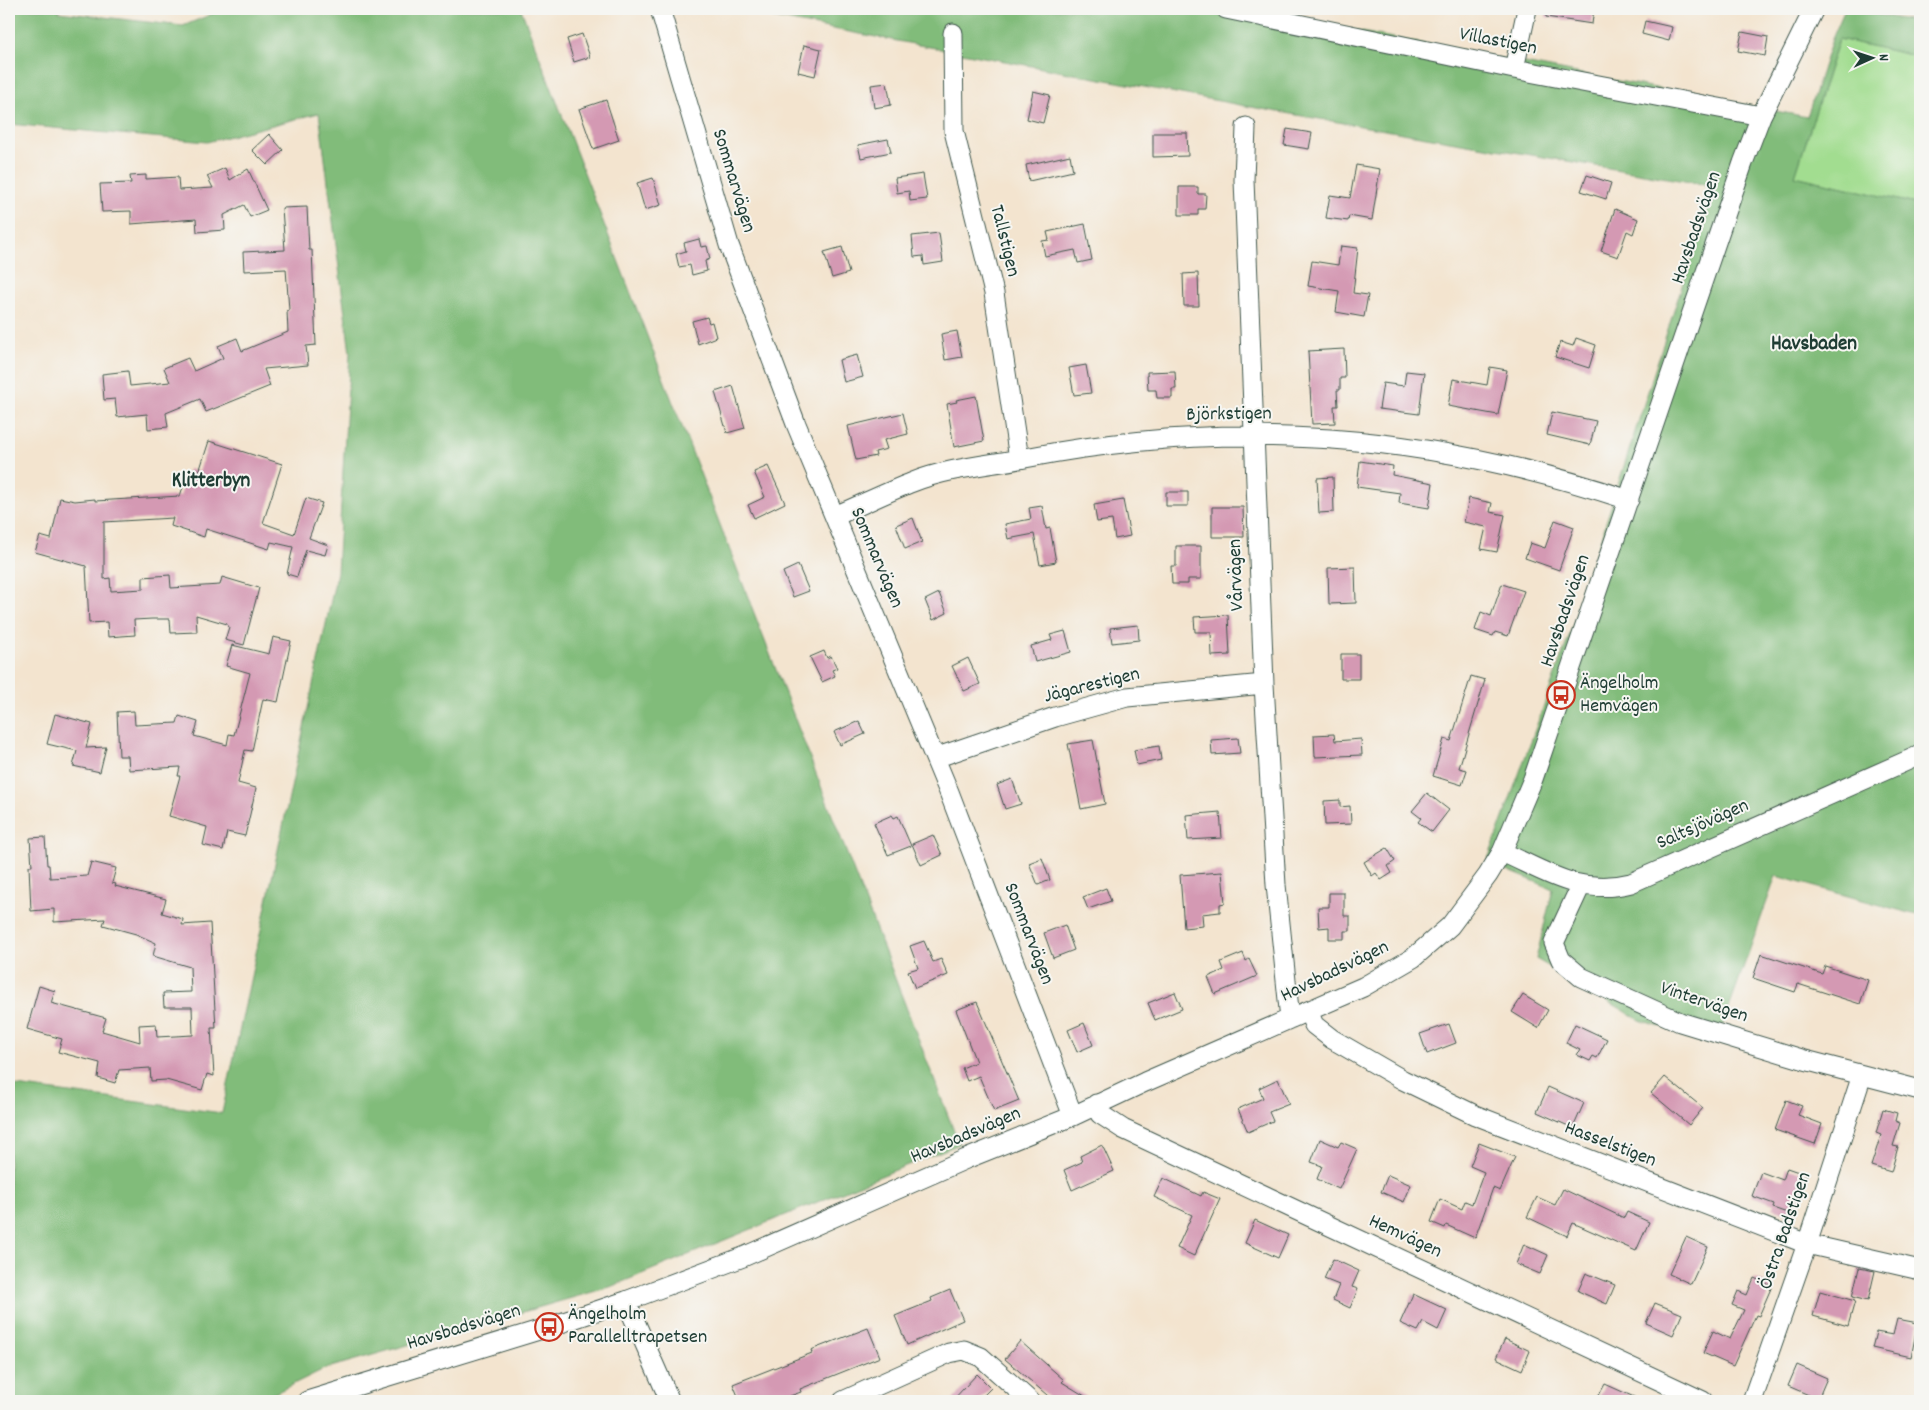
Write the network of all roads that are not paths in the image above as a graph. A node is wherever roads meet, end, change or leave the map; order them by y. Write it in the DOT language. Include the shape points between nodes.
graph roads {
  1 [pos="660,9"];
  2 [pos="1226,9"];
  3 [pos="1527,9"];
  4 [pos="1814,9"];
  5 [pos="1270,13"];
  6 [pos="953,33"];
  7 [pos="1514,69"];
  8 [pos="1761,116"];
  9 [pos="1246,127"];
  10 [pos="1254,434"];
  11 [pos="1019,459"];
  12 [pos="1628,500"];
  13 [pos="835,516"];
  14 [pos="1264,684"];
  15 [pos="1920,755"];
  16 [pos="935,758"];
  17 [pos="1502,852"];
  18 [pos="1581,885"];
  19 [pos="1309,1013"];
  20 [pos="1290,1019"];
  21 [pos="1862,1075"];
  22 [pos="1920,1090"];
  23 [pos="1096,1104"];
  24 [pos="1073,1116"];
  25 [pos="1807,1244"];
  26 [pos="1920,1270"];
  27 [pos="626,1301"];
  28 [pos="307,1401"];
  29 [pos="670,1401"];
  30 [pos="843,1401"];
  31 [pos="1030,1401"];
  32 [pos="1703,1401"];
  33 [pos="1752,1401"];
  1 -- 13 [label="street, Sommarvägen" via="729,245 796,424"];
  2 -- 5 [label="street, Villastigen"];
  3 -- 7 [label="street"];
  4 -- 8 [label="street, Havsbadsvägen"];
  5 -- 7 [label="street, Villastigen"];
  6 -- 11 [label="street, Tallstigen" via="954,132 994,293"];
  7 -- 8 [label="street, Villastigen"];
  8 -- 12 [label="street, Havsbadsvägen"];
  9 -- 10 [label="street, Vårvägen" via="1244,180"];
  10 -- 11 [label="street, Björkstigen" via="1138,440"];
  10 -- 12 [label="street, Björkstigen" via="1414,446 1564,478"];
  10 -- 14 [label="street, Vårvägen"];
  11 -- 13 [label="street, Björkstigen" via="914,481"];
  12 -- 17 [label="street, Havsbadsvägen" via="1533,779"];
  13 -- 16 [label="street, Sommarvägen"];
  14 -- 16 [label="street, Jägarestigen" via="1127,698 1055,717"];
  14 -- 20 [label="street, Vårvägen" via="1276,885"];
  15 -- 18 [label="street, Saltsjövägen" via="1631,883 1598,888"];
  16 -- 24 [label="street, Sommarvägen"];
  17 -- 18 [label="street, Saltsjövägen" via="1562,881"];
  17 -- 19 [label="street, Havsbadsvägen" via="1450,926 1420,952 1364,987"];
  18 -- 21 [label="street, Vintervägen" via="1554,943 1561,960 1581,977 1680,1022"];
  19 -- 20 [label="street, Havsbadsvägen"];
  19 -- 25 [label="street, Hasselstigen" via="1314,1025 1332,1039 1403,1080 1475,1115"];
  20 -- 23 [label="street, Havsbadsvägen"];
  21 -- 22 [label="street, Vintervägen"];
  21 -- 25 [label="street, Östra Badstigen"];
  23 -- 24 [label="street, Havsbadsvägen"];
  23 -- 32 [label="street, Hemvägen" via="1100,1114 1123,1129"];
  24 -- 27 [label="street, Havsbadsvägen" via="743,1257"];
  25 -- 26 [label="street, Hasselstigen"];
  25 -- 33 [label="street, Östra Badstigen"];
  27 -- 28 [label="street, Havsbadsvägen"];
  27 -- 29 [label="street"];
  30 -- 31 [label="street" via="949,1353 964,1350 982,1357"];
}
